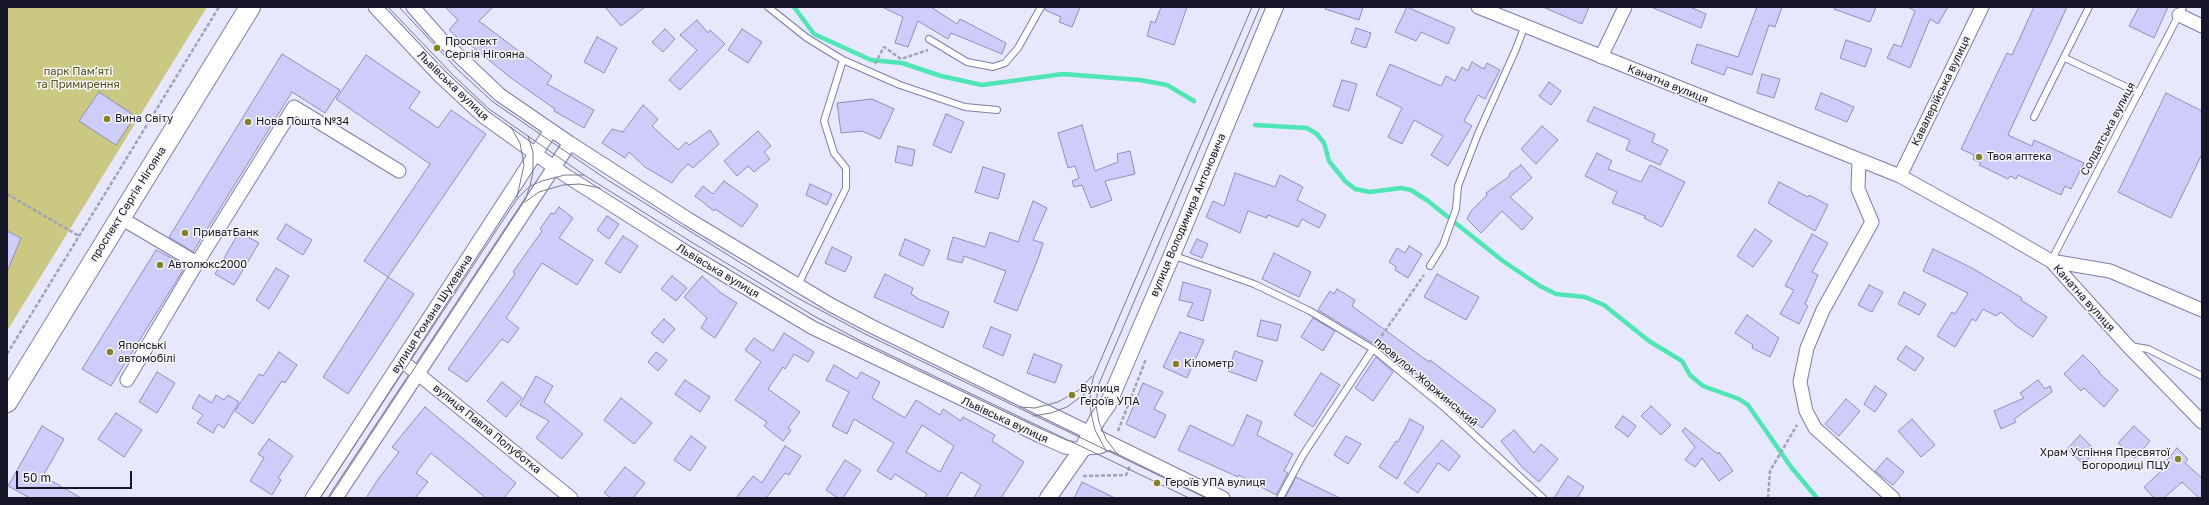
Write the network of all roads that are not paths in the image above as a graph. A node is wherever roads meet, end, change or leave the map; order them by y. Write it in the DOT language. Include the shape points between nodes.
graph roads {
  1 [pos="250,7"];
  2 [pos="375,7"];
  3 [pos="412,7"];
  4 [pos="768,7"];
  5 [pos="1041,7"];
  6 [pos="1275,7"];
  7 [pos="1478,7"];
  8 [pos="1625,7"];
  9 [pos="1982,7"];
  10 [pos="2089,7"];
  11 [pos="2181,11"];
  12 [pos="1525,25"];
  13 [pos="2202,26"];
  14 [pos="929,39"];
  15 [pos="1601,57"];
  16 [pos="2064,58"];
  17 [pos="843,60"];
  18 [pos="2139,93"];
  19 [pos="997,110"];
  20 [pos="2034,117"];
  21 [pos="551,130"];
  22 [pos="570,143"];
  23 [pos="536,154"];
  24 [pos="1859,160"];
  25 [pos="555,168"];
  26 [pos="399,171"];
  27 [pos="1900,176"];
  28 [pos="119,217"];
  29 [pos="1172,255"];
  30 [pos="2051,261"];
  31 [pos="197,263"];
  32 [pos="1430,266"];
  33 [pos="798,286"];
  34 [pos="2202,310"];
  35 [pos="2127,345"];
  36 [pos="1373,349"];
  37 [pos="402,361"];
  38 [pos="418,373"];
  39 [pos="2202,376"];
  40 [pos="127,380"];
  41 [pos="7,402"];
  42 [pos="2202,422"];
  43 [pos="1086,437"];
  44 [pos="312,498"];
  45 [pos="336,498"];
  46 [pos="571,498"];
  47 [pos="1039,498"];
  48 [pos="1048,498"];
  49 [pos="1223,498"];
  50 [pos="1280,498"];
  51 [pos="1543,498"];
  52 [pos="1893,498"];
  1 -- 28 [label="main road, проспект Сергія Нігояна"];
  2 -- 23 [label="street, Львівська вулиця" via="469,104"];
  3 -- 21 [label="street" via="486,82"];
  4 -- 17 [label="lane" via="807,38"];
  5 -- 14 [label="lane" via="1018,48 1005,62 992,67 967,62"];
  6 -- 29 [label="street, вулиця Володимира Антоновича"];
  7 -- 12 [label="street, Канатна вулиця"];
  8 -- 15 [label="street"];
  9 -- 27 [label="street, Кавалерійська вулиця"];
  10 -- 16 [label="lane"];
  11 -- 13 [label="street"];
  11 -- 18 [label="lane, Солдатська вулиця"];
  12 -- 15 [label="street, Канатна вулиця"];
  12 -- 32 [label="lane" via="1458,186 1456,211 1443,245"];
  15 -- 24 [label="street, Канатна вулиця"];
  16 -- 18 [label="lane"];
  16 -- 20 [label="lane"];
  17 -- 19 [label="lane" via="900,85 965,107"];
  17 -- 33 [label="lane" via="824,121 834,153 846,168 846,188"];
  18 -- 30 [label="lane, Солдатська вулиця"];
  21 -- 22 [label="street"];
  21 -- 23 [label="street, вулиця Романа Шухевича"];
  22 -- 25 [label="street, вулиця Романа Шухевича"];
  22 -- 33 [label="street"];
  23 -- 25 [label="street, Львівська вулиця"];
  23 -- 37 [label="street, вулиця Романа Шухевича"];
  24 -- 27 [label="street, Канатна вулиця"];
  24 -- 52 [label="street" via="1858,189 1872,222 1823,310 1807,348 1800,382 1806,411 1815,428"];
  25 -- 38 [label="street, вулиця Романа Шухевича"];
  25 -- 43 [label="street, Львівська вулиця" via="679,248 813,328 1060,445"];
  26 -- 31 [label="street" via="294,107"];
  27 -- 30 [label="street, Канатна вулиця"];
  28 -- 31 [label="street"];
  28 -- 41 [label="main road, проспект Сергія Нігояна"];
  29 -- 36 [label="lane, провулок Жоржинський" via="1254,284 1310,311"];
  29 -- 43 [label="street, вулиця Володимира Антоновича" via="1108,404"];
  30 -- 34 [label="street" via="2110,271"];
  30 -- 35 [label="street, Канатна вулиця"];
  31 -- 40 [label="street"];
  33 -- 43 [label="street"];
  35 -- 39 [label="lane" via="2148,349"];
  35 -- 42 [label="street, Канатна вулиця"];
  36 -- 50 [label="lane" via="1302,455"];
  36 -- 51 [label="lane, провулок Жоржинський" via="1446,409"];
  37 -- 38 [label="street, вулиця Павла Полуботка"];
  37 -- 44 [label="street, вулиця Романа Шухевича"];
  38 -- 45 [label="street, вулиця Романа Шухевича"];
  38 -- 46 [label="street, вулиця Павла Полуботка"];
  43 -- 47 [label="street"];
  43 -- 48 [label="street"];
  43 -- 49 [label="street, Львівська вулиця" via="1099,447 1109,444"];
}
